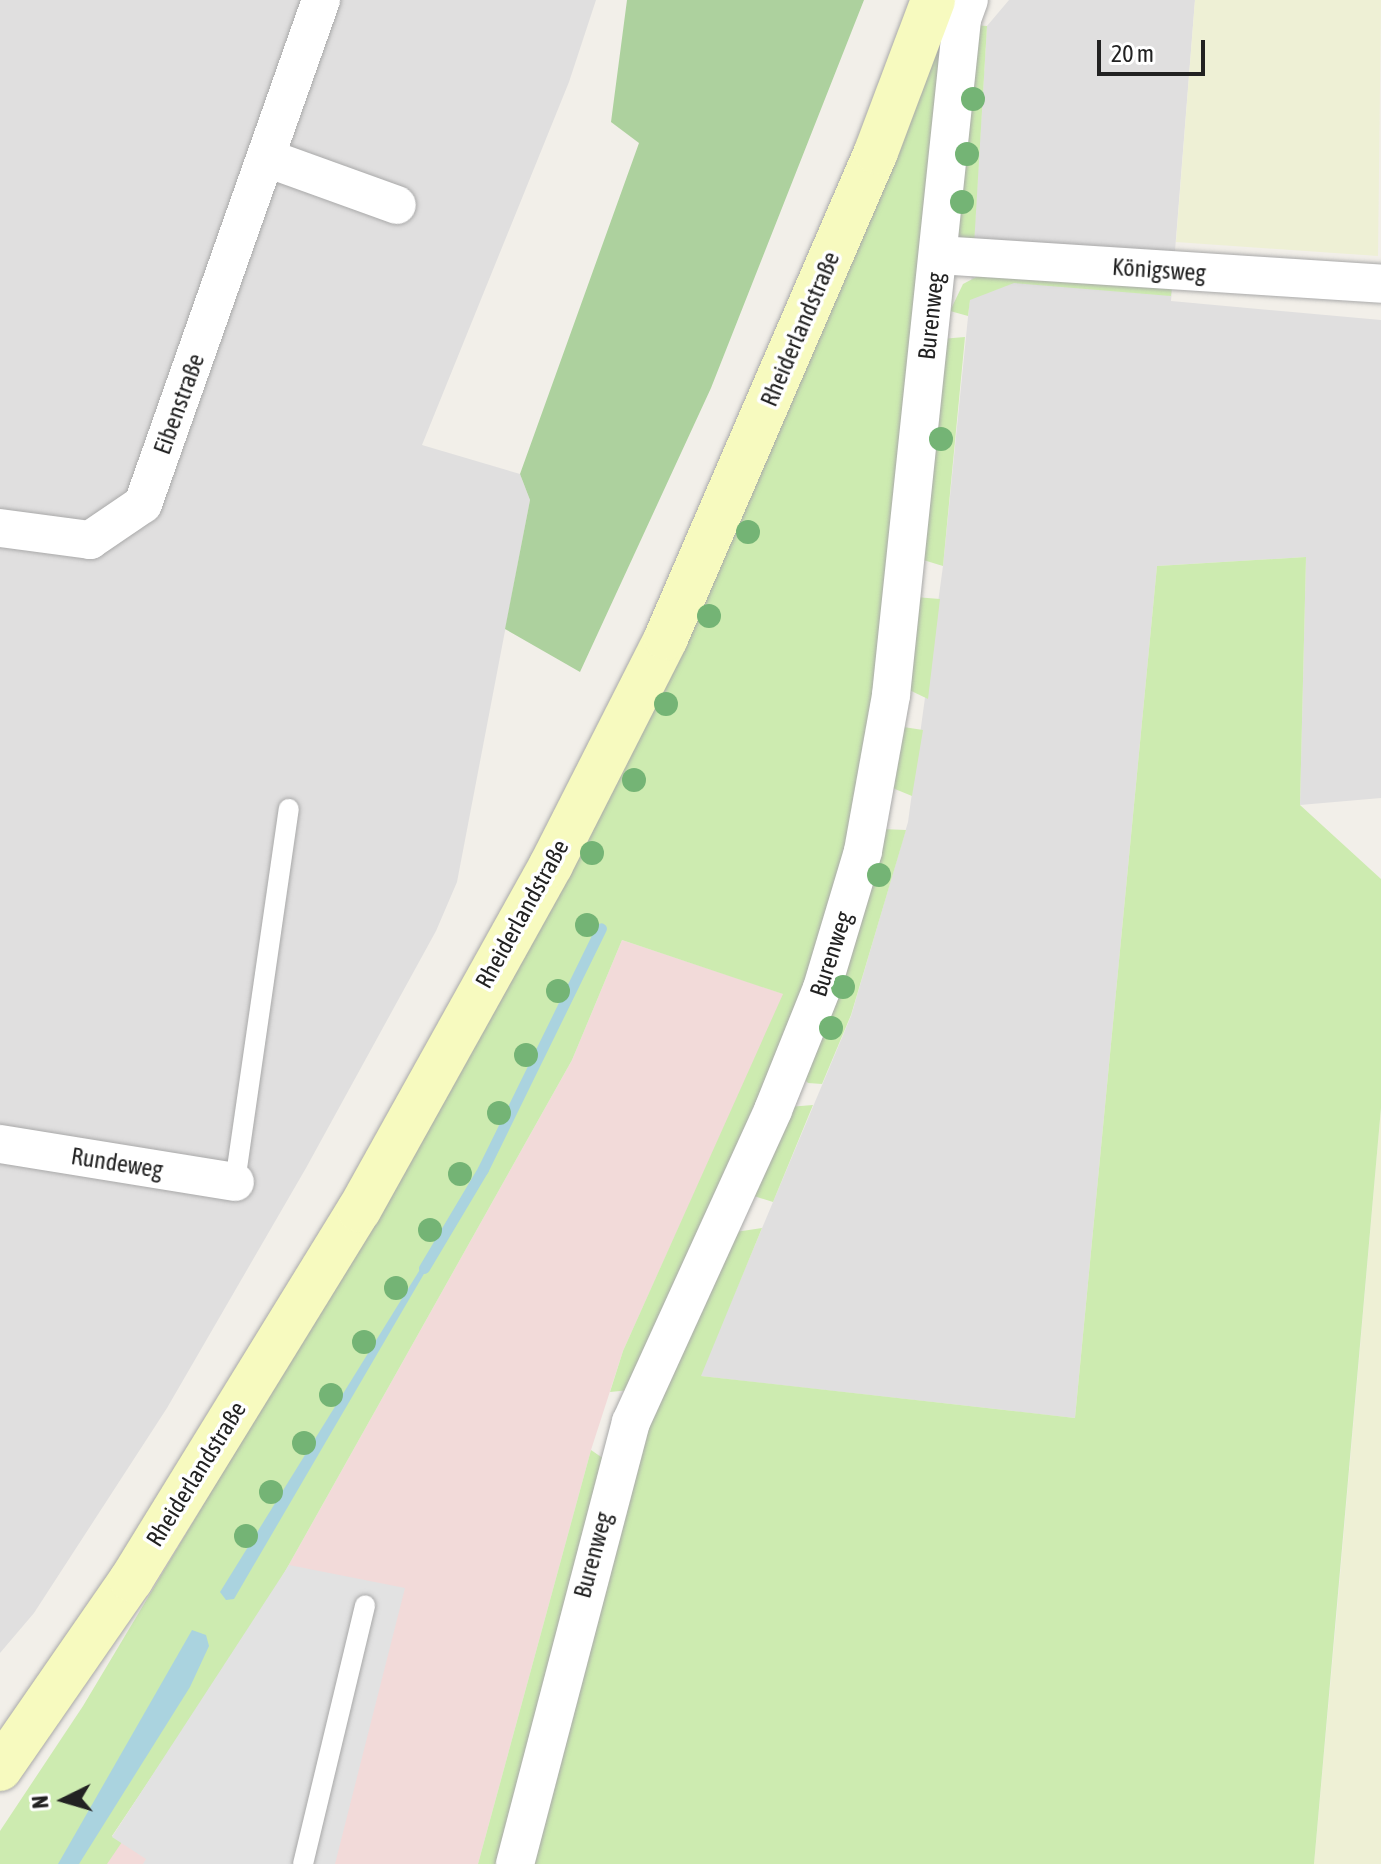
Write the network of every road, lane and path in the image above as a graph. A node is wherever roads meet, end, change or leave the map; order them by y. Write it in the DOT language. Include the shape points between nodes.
graph roads {
  1 [pos="321,0"];
  2 [pos="933,0"];
  3 [pos="969,0"];
  4 [pos="267,158"];
  5 [pos="397,205"];
  6 [pos="938,255"];
  7 [pos="1381,284"];
  8 [pos="0,528"];
  9 [pos="289,809"];
  10 [pos="0,1144"];
  11 [pos="235,1182"];
  12 [pos="365,1605"];
  13 [pos="0,1769"];
  14 [pos="303,1864"];
  15 [pos="515,1864"];
  1 -- 4 [label="street, Eibenstraße"];
  2 -- 13 [label="main road, Rheiderlandstraße" via="876,152 666,638 551,865 351,1223 131,1580"];
  3 -- 6 [label="street, Burenweg" via="962,19"];
  4 -- 5 [label="street"];
  4 -- 8 [label="street, Eibenstraße" via="143,504 90,540"];
  6 -- 7 [label="street, Königsweg"];
  6 -- 15 [label="street, Burenweg" via="891,695 863,851 822,988 773,1110 631,1422"];
  9 -- 11 [label="lane"];
  10 -- 11 [label="street, Rundeweg"];
  12 -- 14 [label="lane"];
}
